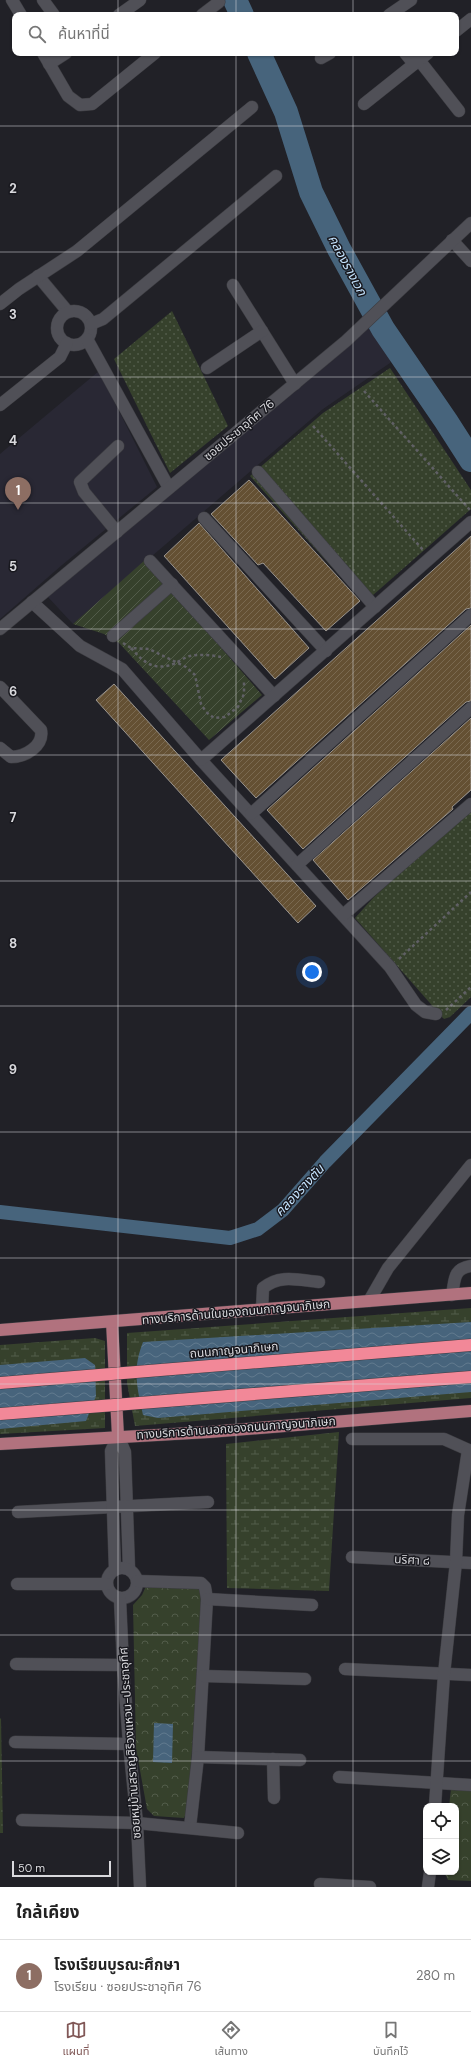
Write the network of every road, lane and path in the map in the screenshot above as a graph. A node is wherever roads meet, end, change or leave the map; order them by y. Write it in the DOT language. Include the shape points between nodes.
graph roads {
  1 [pos="12,0"];
  2 [pos="43,0"];
  3 [pos="140,0"];
  4 [pos="411,0"];
  5 [pos="219,2"];
  6 [pos="19,12"];
  7 [pos="52,12"];
  8 [pos="123,12"];
  9 [pos="206,12"];
  10 [pos="394,12"];
  11 [pos="471,19"];
  12 [pos="459,29"];
  13 [pos="45,56"];
  14 [pos="61,56"];
  15 [pos="151,56"];
  16 [pos="420,59"];
  17 [pos="49,64"];
  18 [pos="364,104"];
  19 [pos="252,107"];
  20 [pos="459,111"];
  21 [pos="276,176"];
  22 [pos="471,223"];
  23 [pos="452,240"];
  24 [pos="471,261"];
  25 [pos="38,276"];
  26 [pos="233,285"];
  27 [pos="0,304"];
  28 [pos="68,312"];
  29 [pos="91,324"];
  30 [pos="262,331"];
  31 [pos="87,340"];
  32 [pos="67,343"];
  33 [pos="207,368"];
  34 [pos="295,384"];
  35 [pos="364,391"];
  36 [pos="0,405"];
  37 [pos="313,426"];
  38 [pos="118,446"];
  39 [pos="258,472"];
  40 [pos="169,488"];
  41 [pos="471,511"];
  42 [pos="204,518"];
  43 [pos="471,522"];
  44 [pos="117,532"];
  45 [pos="430,558"];
  46 [pos="150,561"];
  47 [pos="172,584"];
  48 [pos="32,602"];
  49 [pos="375,607"];
  50 [pos="471,615"];
  51 [pos="0,629"];
  52 [pos="113,636"];
  53 [pos="131,648"];
  54 [pos="326,651"];
  55 [pos="228,661"];
  56 [pos="175,663"];
  57 [pos="244,678"];
  58 [pos="0,687"];
  59 [pos="274,696"];
  60 [pos="471,708"];
  61 [pos="0,748"];
  62 [pos="201,760"];
  63 [pos="471,804"];
  64 [pos="251,814"];
  65 [pos="297,865"];
  66 [pos="471,892"];
  67 [pos="343,915"];
  68 [pos="390,967"];
  69 [pos="471,986"];
  70 [pos="436,1014"];
  71 [pos="471,1165"];
  72 [pos="471,1266"];
  73 [pos="319,1282"];
  74 [pos="471,1293"];
  75 [pos="452,1295"];
  76 [pos="369,1301"];
  77 [pos="262,1310"];
  78 [pos="112,1322"];
  79 [pos="0,1330"];
  80 [pos="471,1345"];
  81 [pos="471,1377"];
  82 [pos="0,1383"];
  83 [pos="471,1411"];
  84 [pos="0,1414"];
  85 [pos="118,1436"];
  86 [pos="352,1439"];
  87 [pos="0,1444"];
  88 [pos="469,1450"];
  89 [pos="208,1502"];
  90 [pos="127,1507"];
  91 [pos="113,1508"];
  92 [pos="18,1512"];
  93 [pos="352,1557"];
  94 [pos="456,1562"];
  95 [pos="471,1563"];
  96 [pos="115,1570"];
  97 [pos="129,1570"];
  98 [pos="137,1581"];
  99 [pos="17,1584"];
  100 [pos="107,1584"];
  101 [pos="120,1599"];
  102 [pos="207,1599"];
  103 [pos="312,1605"];
  104 [pos="16,1664"];
  105 [pos="123,1664"];
  106 [pos="345,1669"];
  107 [pos="444,1674"];
  108 [pos="471,1675"];
  109 [pos="203,1676"];
  110 [pos="305,1679"];
  111 [pos="15,1742"];
  112 [pos="129,1744"];
  113 [pos="198,1757"];
  114 [pos="273,1759"];
  115 [pos="300,1760"];
  116 [pos="339,1777"];
  117 [pos="437,1783"];
  118 [pos="471,1785"];
  119 [pos="274,1798"];
  120 [pos="435,1803"];
  121 [pos="22,1820"];
  122 [pos="137,1823"];
  123 [pos="190,1827"];
  124 [pos="238,1833"];
  125 [pos="430,1875"];
  126 [pos="320,1884"];
  127 [pos="140,1887"];
  128 [pos="370,1887"];
  129 [pos="428,1887"];
  1 -- 6 [label="street"];
  2 -- 7 [label="street"];
  3 -- 8 [label="street"];
  4 -- 10 [label="street"];
  5 -- 9 [label="street"];
  11 -- 12 [label="street"];
  13 -- 17 [label="street"];
  14 -- 17 [label="street"];
  15 -- 17 [label="street" via="92,104 80,105 68,96"];
  16 -- 18 [label="street"];
  16 -- 20 [label="street"];
  19 -- 25 [label="street" via="78,251"];
  21 -- 29 [label="street" via="104,319"];
  22 -- 23 [label="street, ซอยประชาอุทิศ 76"];
  23 -- 24 [label="street"];
  23 -- 34 [label="street, ซอยประชาอุทิศ 76" via="346,341"];
  25 -- 27 [label="street"];
  25 -- 28 [label="street"];
  26 -- 30 [label="street"];
  28 -- 29 [label="street" via="79,312"];
  28 -- 32 [label="street" via="58,325 59,336"];
  29 -- 31 [label="street"];
  30 -- 33 [label="street"];
  30 -- 34 [label="street"];
  31 -- 32 [label="street" via="78,345"];
  31 -- 40 [label="street"];
  32 -- 36 [label="street" via="60,357"];
  34 -- 40 [label="street, ซอยประชาอุทิศ 76"];
  35 -- 41 [label="path"];
  37 -- 45 [label="path"];
  38 -- 44 [label="street" via="80,482 84,492"];
  39 -- 49 [label="street"];
  40 -- 44 [label="street, ซอยประชาอุทิศ 76"];
  42 -- 54 [label="street"];
  43 -- 45 [label="street"];
  44 -- 48 [label="street, ซอยประชาอุทิศ 76"];
  45 -- 49 [label="street"];
  46 -- 47 [label="street"];
  47 -- 52 [label="street"];
  47 -- 59 [label="street"];
  48 -- 51 [label="street, ซอยประชาอุทิศ 76"];
  48 -- 62 [label="street" via="80,646 122,669"];
  49 -- 54 [label="street"];
  50 -- 64 [label="street"];
  52 -- 53 [label="path"];
  53 -- 56 [label="path" via="149,649"];
  53 -- 56 [label="path" via="151,666 162,668"];
  54 -- 59 [label="street"];
  55 -- 56 [label="path" via="221,656 206,655 188,656"];
  56 -- 57 [label="path" via="194,675 200,704 214,718 225,717 238,707 244,694"];
  58 -- 61 [label="street" via="41,730 42,736 40,743 33,749 17,757 11,757"];
  59 -- 62 [label="street"];
  60 -- 65 [label="street"];
  62 -- 64 [label="street"];
  63 -- 67 [label="street"];
  64 -- 65 [label="street"];
  65 -- 67 [label="street"];
  66 -- 68 [label="path"];
  67 -- 68 [label="street"];
  68 -- 70 [label="street" via="416,1005 424,1012"];
  69 -- 70 [label="path" via="444,1012"];
  71 -- 76 [label="street" via="388,1268"];
  72 -- 75 [label="street" via="462,1267 455,1275"];
  73 -- 77 [label="street" via="282,1278 270,1282 263,1288"];
  74 -- 75 [label="main road, ทางบริการด้านในของถนนกาญจนาภิเษก"];
  75 -- 76 [label="main road, ทางบริการด้านในของถนนกาญจนาภิเษก"];
  76 -- 77 [label="main road, ทางบริการด้านในของถนนกาญจนาภิเษก"];
  77 -- 78 [label="main road, ทางบริการด้านในของถนนกาญจนาภิเษก"];
  78 -- 79 [label="main road, ทางบริการด้านในของถนนกาญจนาภิเษก"];
  78 -- 85 [label="main road"];
  80 -- 82 [label="highway, ถนนกาญจนาภิเษก, bridge"];
  81 -- 84 [label="highway, bridge"];
  83 -- 85 [label="main road, ทางบริการด้านนอกของถนนกาญจนาภิเษก" via="209,1432"];
  85 -- 87 [label="main road, ทางบริการด้านนอกของถนนกาญจนาภิเษก"];
  85 -- 90 [label="street" via="125,1452"];
  85 -- 91 [label="street" via="111,1451"];
  86 -- 88 [label="street" via="444,1439"];
  88 -- 94 [label="street" via="458,1515"];
  89 -- 90 [label="street"];
  90 -- 91 [label="street"];
  90 -- 97 [label="street"];
  91 -- 92 [label="street"];
  91 -- 96 [label="street"];
  93 -- 94 [label="street, นริศา ๘"];
  94 -- 95 [label="street, นริศา ๘"];
  94 -- 107 [label="street"];
  96 -- 97 [label="street"];
  96 -- 100 [label="street" via="109,1576"];
  97 -- 98 [label="street" via="133,1572"];
  98 -- 101 [label="street" via="133,1594"];
  98 -- 102 [label="street" via="201,1583 205,1587"];
  99 -- 100 [label="street"];
  100 -- 101 [label="street" via="112,1595"];
  101 -- 105 [label="street, ซอยหมู่บ้านสราญสิริวงแหวน-ประชาอุทิศ"];
  102 -- 103 [label="street"];
  102 -- 109 [label="street"];
  104 -- 105 [label="street"];
  105 -- 112 [label="street, ซอยหมู่บ้านสราญสิริวงแหวน-ประชาอุทิศ"];
  106 -- 107 [label="street"];
  107 -- 108 [label="street"];
  107 -- 117 [label="street"];
  109 -- 110 [label="street"];
  109 -- 113 [label="street"];
  111 -- 112 [label="street"];
  112 -- 122 [label="street, ซอยหมู่บ้านสราญสิริวงแหวน-ประชาอุทิศ"];
  113 -- 114 [label="street"];
  113 -- 123 [label="street"];
  114 -- 115 [label="street"];
  114 -- 119 [label="street"];
  116 -- 117 [label="street"];
  117 -- 118 [label="street"];
  117 -- 120 [label="street"];
  121 -- 122 [label="street"];
  122 -- 123 [label="street"];
  122 -- 127 [label="street, ซอยหมู่บ้านสราญสิริวงแหวน-ประชาอุทิศ"];
  123 -- 124 [label="street"];
  125 -- 129 [label="street"];
  126 -- 128 [label="street"];
}
